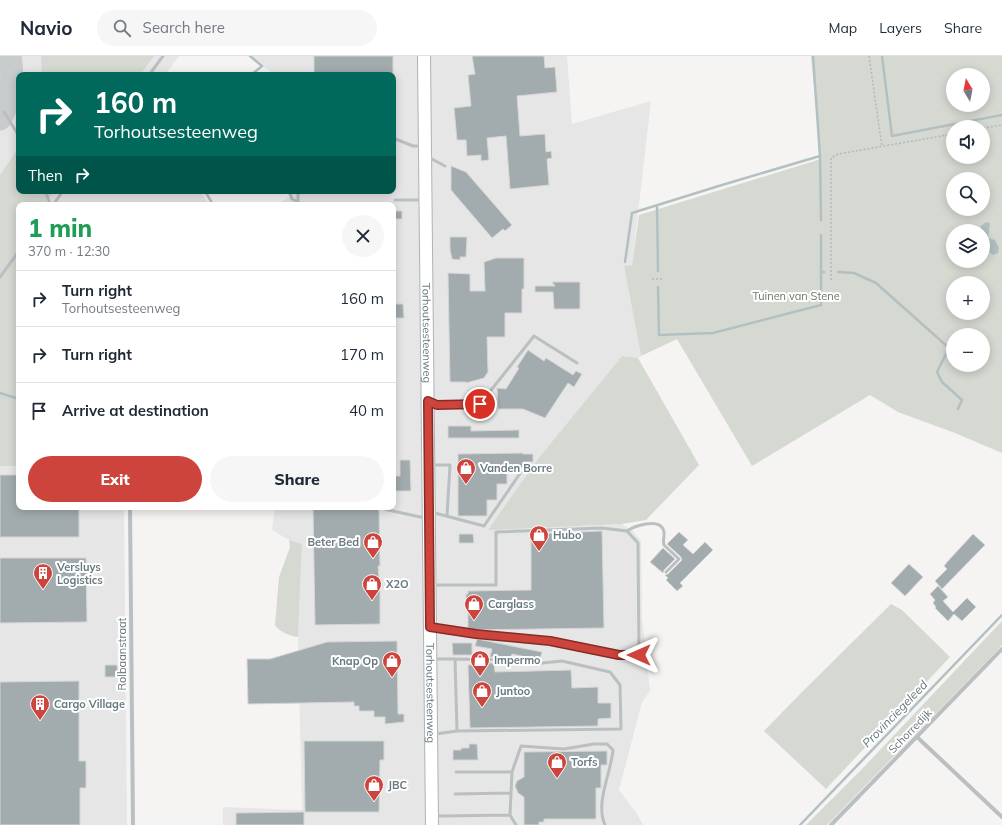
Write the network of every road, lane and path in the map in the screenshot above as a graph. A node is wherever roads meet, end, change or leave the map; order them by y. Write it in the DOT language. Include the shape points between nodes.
graph roads {
  1 [pos="163,56"];
  2 [pos="424,56"];
  3 [pos="869,56"];
  4 [pos="151,72"];
  5 [pos="4,112"];
  6 [pos="1002,125"];
  7 [pos="990,127"];
  8 [pos="16,131"];
  9 [pos="946,135"];
  10 [pos="396,139"];
  11 [pos="882,147"];
  12 [pos="425,151"];
  13 [pos="445,166"];
  14 [pos="290,194"];
  15 [pos="395,200"];
  16 [pos="425,200"];
  17 [pos="296,202"];
  18 [pos="16,255"];
  19 [pos="0,277"];
  20 [pos="652,279"];
  21 [pos="664,279"];
  22 [pos="831,280"];
  23 [pos="577,362"];
  24 [pos="428,401"];
  25 [pos="429,465"];
  26 [pos="521,472"];
  27 [pos="130,510"];
  28 [pos="391,510"];
  29 [pos="429,515"];
  30 [pos="447,516"];
  31 [pos="627,531"];
  32 [pos="666,572"];
  33 [pos="430,585"];
  34 [pos="430,627"];
  35 [pos="1002,649"];
  36 [pos="430,659"];
  37 [pos="455,659"];
  38 [pos="457,731"];
  39 [pos="431,734"];
  40 [pos="917,737"];
  41 [pos="456,772"];
  42 [pos="512,772"];
  43 [pos="510,793"];
  44 [pos="455,794"];
  45 [pos="510,815"];
  46 [pos="1002,818"];
  47 [pos="432,819"];
  48 [pos="132,825"];
  49 [pos="516,825"];
  50 [pos="605,825"];
  51 [pos="831,825"];
  1 -- 4 [label="lane"];
  2 -- 12 [label="main road, Torhoutsesteenweg"];
  3 -- 11 [label="path"];
  5 -- 8 [label="lane"];
  6 -- 7 [label="path"];
  9 -- 11 [label="path"];
  10 -- 12 [label="lane"];
  11 -- 22 [label="path" via="838,154 831,158"];
  12 -- 13 [label="lane"];
  12 -- 16 [label="main road, Torhoutsesteenweg"];
  14 -- 17 [label="lane"];
  15 -- 16 [label="lane"];
  16 -- 24 [label="main road, Torhoutsesteenweg"];
  18 -- 19 [label="lane"];
  20 -- 21 [label="path"];
  23 -- 24 [label="lane" via="534,336 480,404 437,405"];
  24 -- 25 [label="main road, Torhoutsesteenweg"];
  25 -- 29 [label="main road, Torhoutsesteenweg"];
  25 -- 30 [label="lane" via="450,465"];
  26 -- 30 [label="lane" via="484,526"];
  27 -- 48 [label="street, Rolbaanstraat"];
  28 -- 29 [label="lane" via="412,516"];
  29 -- 30 [label="lane"];
  29 -- 33 [label="main road, Torhoutsesteenweg"];
  31 -- 32 [label="lane" via="648,524 660,525 663,528 664,545 679,559"];
  31 -- 33 [label="lane" via="602,528 496,532 496,585"];
  31 -- 34 [label="lane" via="638,543 639,655 619,655 550,641"];
  33 -- 34 [label="main road, Torhoutsesteenweg"];
  34 -- 36 [label="main road, Torhoutsesteenweg"];
  35 -- 40 [label="street, Schorredijk"];
  36 -- 37 [label="lane"];
  36 -- 39 [label="main road, Torhoutsesteenweg"];
  37 -- 38 [label="lane"];
  37 -- 38 [label="lane" via="542,663 562,661 610,672 620,685 621,729"];
  38 -- 39 [label="lane"];
  39 -- 47 [label="main road, Torhoutsesteenweg"];
  40 -- 46 [label="street"];
  40 -- 51 [label="street, Schorredijk"];
  41 -- 42 [label="lane"];
  42 -- 43 [label="lane"];
  42 -- 50 [label="lane" via="521,746 564,749 607,744 613,750 602,802 602,819"];
  43 -- 44 [label="lane"];
  43 -- 45 [label="lane"];
  45 -- 47 [label="lane" via="442,816"];
  45 -- 49 [label="lane"];
}
